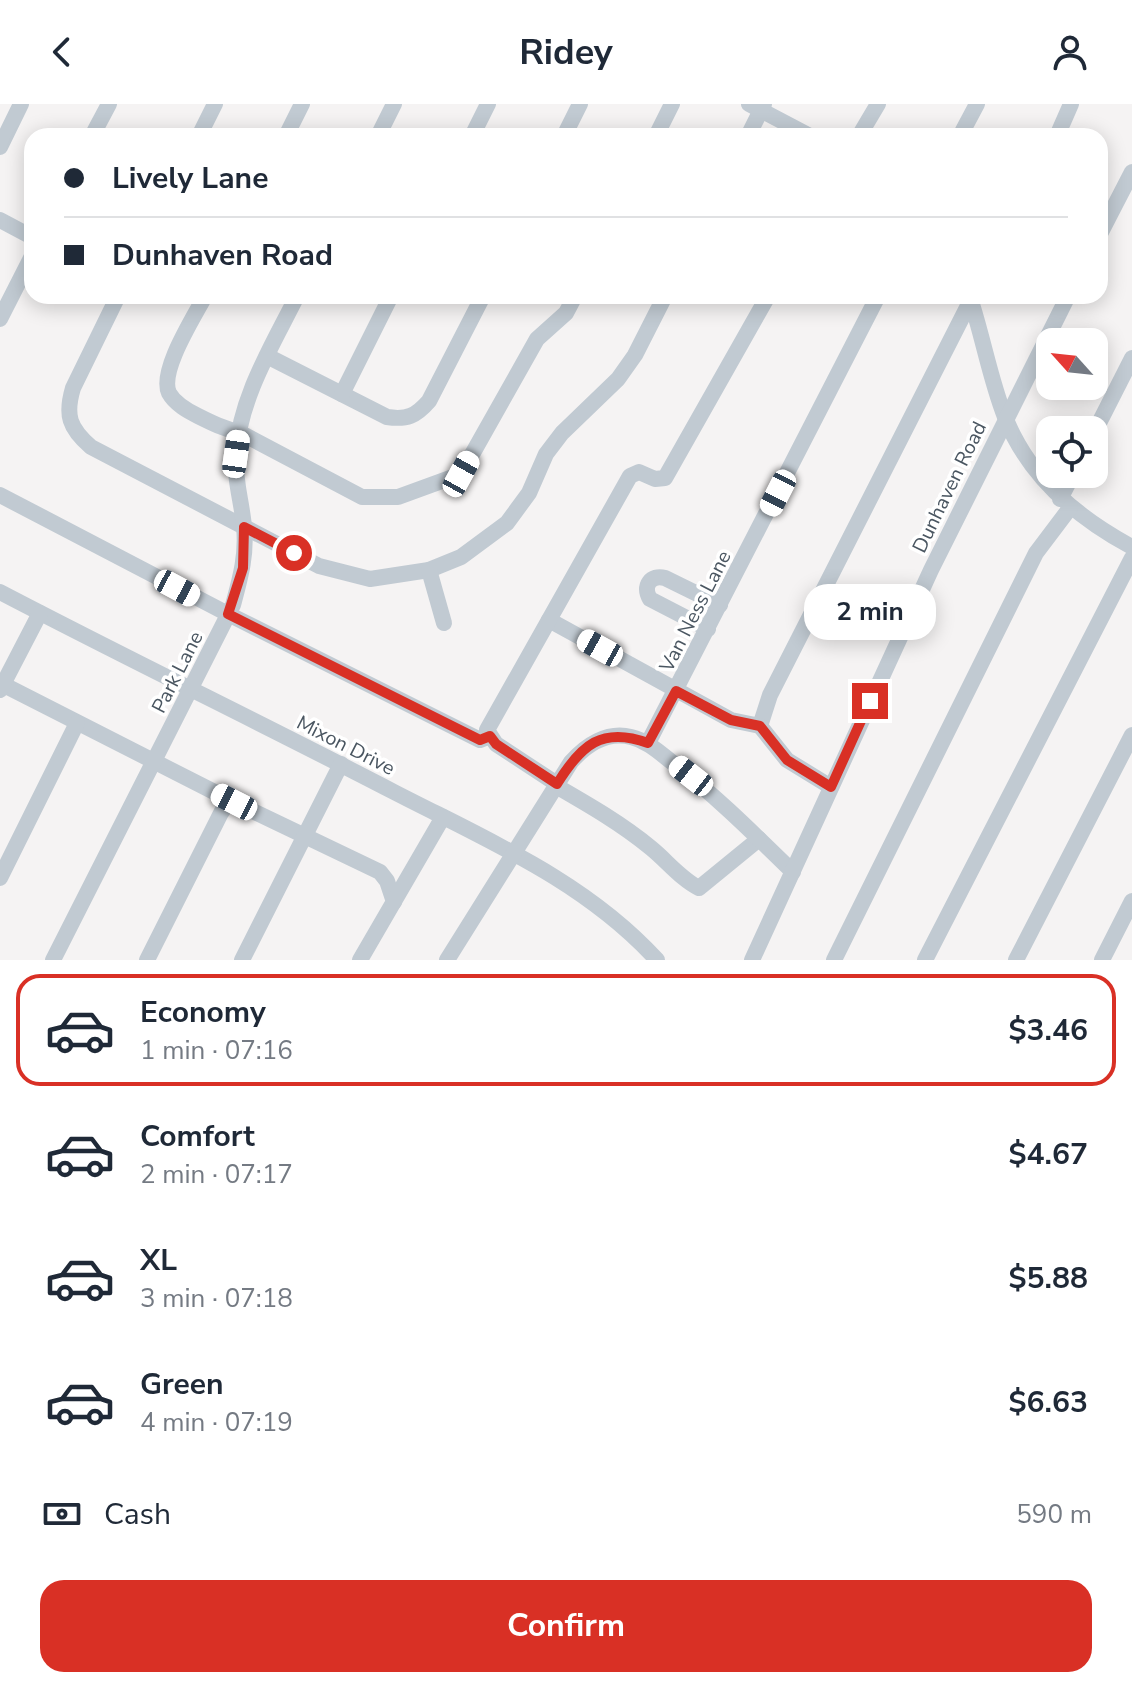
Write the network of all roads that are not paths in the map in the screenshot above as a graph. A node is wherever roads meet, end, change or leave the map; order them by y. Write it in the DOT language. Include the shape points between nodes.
graph roads {
  1 [pos="109,104"];
  2 [pos="215,104"];
  3 [pos="302,104"];
  4 [pos="394,104"];
  5 [pos="488,104"];
  6 [pos="580,104"];
  7 [pos="672,104"];
  8 [pos="878,104"];
  9 [pos="977,104"];
  10 [pos="1071,104"];
  11 [pos="19,105"];
  12 [pos="758,106"];
  13 [pos="96,128"];
  14 [pos="203,128"];
  15 [pos="290,128"];
  16 [pos="382,128"];
  17 [pos="476,128"];
  18 [pos="568,128"];
  19 [pos="660,128"];
  20 [pos="751,128"];
  21 [pos="796,128"];
  22 [pos="864,128"];
  23 [pos="964,128"];
  24 [pos="1060,128"];
  25 [pos="0,147"];
  26 [pos="1132,172"];
  27 [pos="1108,218"];
  28 [pos="0,220"];
  29 [pos="24,233"];
  30 [pos="24,272"];
  31 [pos="114,304"];
  32 [pos="201,304"];
  33 [pos="293,304"];
  34 [pos="387,304"];
  35 [pos="479,304"];
  36 [pos="571,304"];
  37 [pos="661,304"];
  38 [pos="763,304"];
  39 [pos="874,304"];
  40 [pos="967,304"];
  41 [pos="973,304"];
  42 [pos="1064,304"];
  43 [pos="0,319"];
  44 [pos="267,356"];
  45 [pos="1132,358"];
  46 [pos="342,394"];
  47 [pos="1103,416"];
  48 [pos="1005,419"];
  49 [pos="239,432"];
  50 [pos="1069,488"];
  51 [pos="0,495"];
  52 [pos="1065,503"];
  53 [pos="244,527"];
  54 [pos="1132,547"];
  55 [pos="1132,558"];
  56 [pos="429,570"];
  57 [pos="0,592"];
  58 [pos="720,605"];
  59 [pos="40,613"];
  60 [pos="228,614"];
  61 [pos="549,620"];
  62 [pos="444,623"];
  63 [pos="708,629"];
  64 [pos="1,686"];
  65 [pos="191,688"];
  66 [pos="676,691"];
  67 [pos="77,723"];
  68 [pos="760,726"];
  69 [pos="1132,735"];
  70 [pos="490,736"];
  71 [pos="648,743"];
  72 [pos="153,762"];
  73 [pos="341,764"];
  74 [pos="556,785"];
  75 [pos="831,787"];
  76 [pos="234,802"];
  77 [pos="443,817"];
  78 [pos="304,837"];
  79 [pos="759,839"];
  80 [pos="513,853"];
  81 [pos="793,872"];
  82 [pos="0,878"];
  83 [pos="1132,901"];
  84 [pos="394,902"];
  85 [pos="53,960"];
  86 [pos="147,960"];
  87 [pos="242,960"];
  88 [pos="360,960"];
  89 [pos="447,960"];
  90 [pos="657,960"];
  91 [pos="752,960"];
  92 [pos="834,960"];
  93 [pos="925,960"];
  94 [pos="1016,960"];
  95 [pos="1102,960"];
  1 -- 13 [label="street"];
  2 -- 14 [label="street"];
  3 -- 15 [label="street"];
  4 -- 16 [label="street"];
  5 -- 17 [label="street"];
  6 -- 18 [label="street"];
  7 -- 19 [label="street"];
  8 -- 22 [label="street"];
  9 -- 23 [label="street"];
  10 -- 24 [label="street"];
  11 -- 25 [label="street"];
  12 -- 20 [label="street"];
  12 -- 21 [label="street"];
  26 -- 27 [label="street"];
  28 -- 29 [label="street"];
  30 -- 43 [label="street"];
  31 -- 53 [label="street" via="73,388 68,416 74,429 91,447"];
  32 -- 49 [label="street" via="171,363 168,392 189,411"];
  33 -- 44 [label="street, Park Lane"];
  34 -- 46 [label="street"];
  35 -- 46 [label="street" via="418,413 404,419 387,417"];
  36 -- 49 [label="street" via="537,339 461,474 398,497 362,497"];
  37 -- 56 [label="street" via="635,355 546,454 529,493 507,523 461,557"];
  38 -- 61 [label="street" via="665,478 639,472 630,476"];
  39 -- 58 [label="street, Van Ness Lane"];
  40 -- 68 [label="street" via="770,695"];
  41 -- 48 [label="street"];
  42 -- 48 [label="street, Dunhaven Road"];
  44 -- 46 [label="street"];
  44 -- 49 [label="street, Park Lane" via="251,387"];
  45 -- 47 [label="street"];
  48 -- 52 [label="street" via="1033,467"];
  48 -- 75 [label="street, Dunhaven Road"];
  49 -- 53 [label="street, Park Lane" via="236,476"];
  50 -- 52 [label="street"];
  51 -- 60 [label="street"];
  52 -- 54 [label="street"];
  52 -- 92 [label="street"];
  53 -- 56 [label="street" via="319,566 370,579"];
  53 -- 60 [label="street, Park Lane" via="243,568"];
  55 -- 93 [label="street"];
  56 -- 62 [label="street"];
  57 -- 59 [label="street, Mixon Drive"];
  58 -- 63 [label="street, Van Ness Lane"];
  58 -- 63 [label="street" via="661,576 647,586 653,602"];
  59 -- 64 [label="street"];
  59 -- 65 [label="street, Mixon Drive"];
  60 -- 65 [label="street, Park Lane"];
  60 -- 70 [label="street" via="480,740"];
  61 -- 66 [label="street"];
  61 -- 70 [label="street" via="487,730"];
  63 -- 66 [label="street, Van Ness Lane"];
  64 -- 67 [label="street"];
  65 -- 72 [label="street, Park Lane"];
  65 -- 73 [label="street, Mixon Drive"];
  66 -- 68 [label="street" via="731,720"];
  66 -- 71 [label="street, Van Ness Lane"];
  67 -- 72 [label="street"];
  67 -- 82 [label="street"];
  68 -- 75 [label="street" via="787,760"];
  69 -- 94 [label="street"];
  70 -- 74 [label="street"];
  71 -- 74 [label="street" via="630,736 595,741 581,750"];
  71 -- 79 [label="street" via="712,793"];
  72 -- 76 [label="street"];
  72 -- 85 [label="street, Park Lane"];
  73 -- 77 [label="street, Mixon Drive"];
  73 -- 78 [label="street"];
  74 -- 79 [label="street" via="614,821 699,888"];
  74 -- 80 [label="street"];
  75 -- 81 [label="street, Dunhaven Road"];
  76 -- 78 [label="street"];
  76 -- 86 [label="street" via="221,813"];
  77 -- 80 [label="street, Mixon Drive"];
  77 -- 84 [label="street"];
  78 -- 84 [label="street" via="380,872"];
  78 -- 87 [label="street"];
  79 -- 81 [label="street"];
  80 -- 89 [label="street"];
  80 -- 90 [label="street, Mixon Drive" via="607,911"];
  81 -- 91 [label="street, Dunhaven Road"];
  83 -- 95 [label="street"];
  84 -- 88 [label="street"];
}
